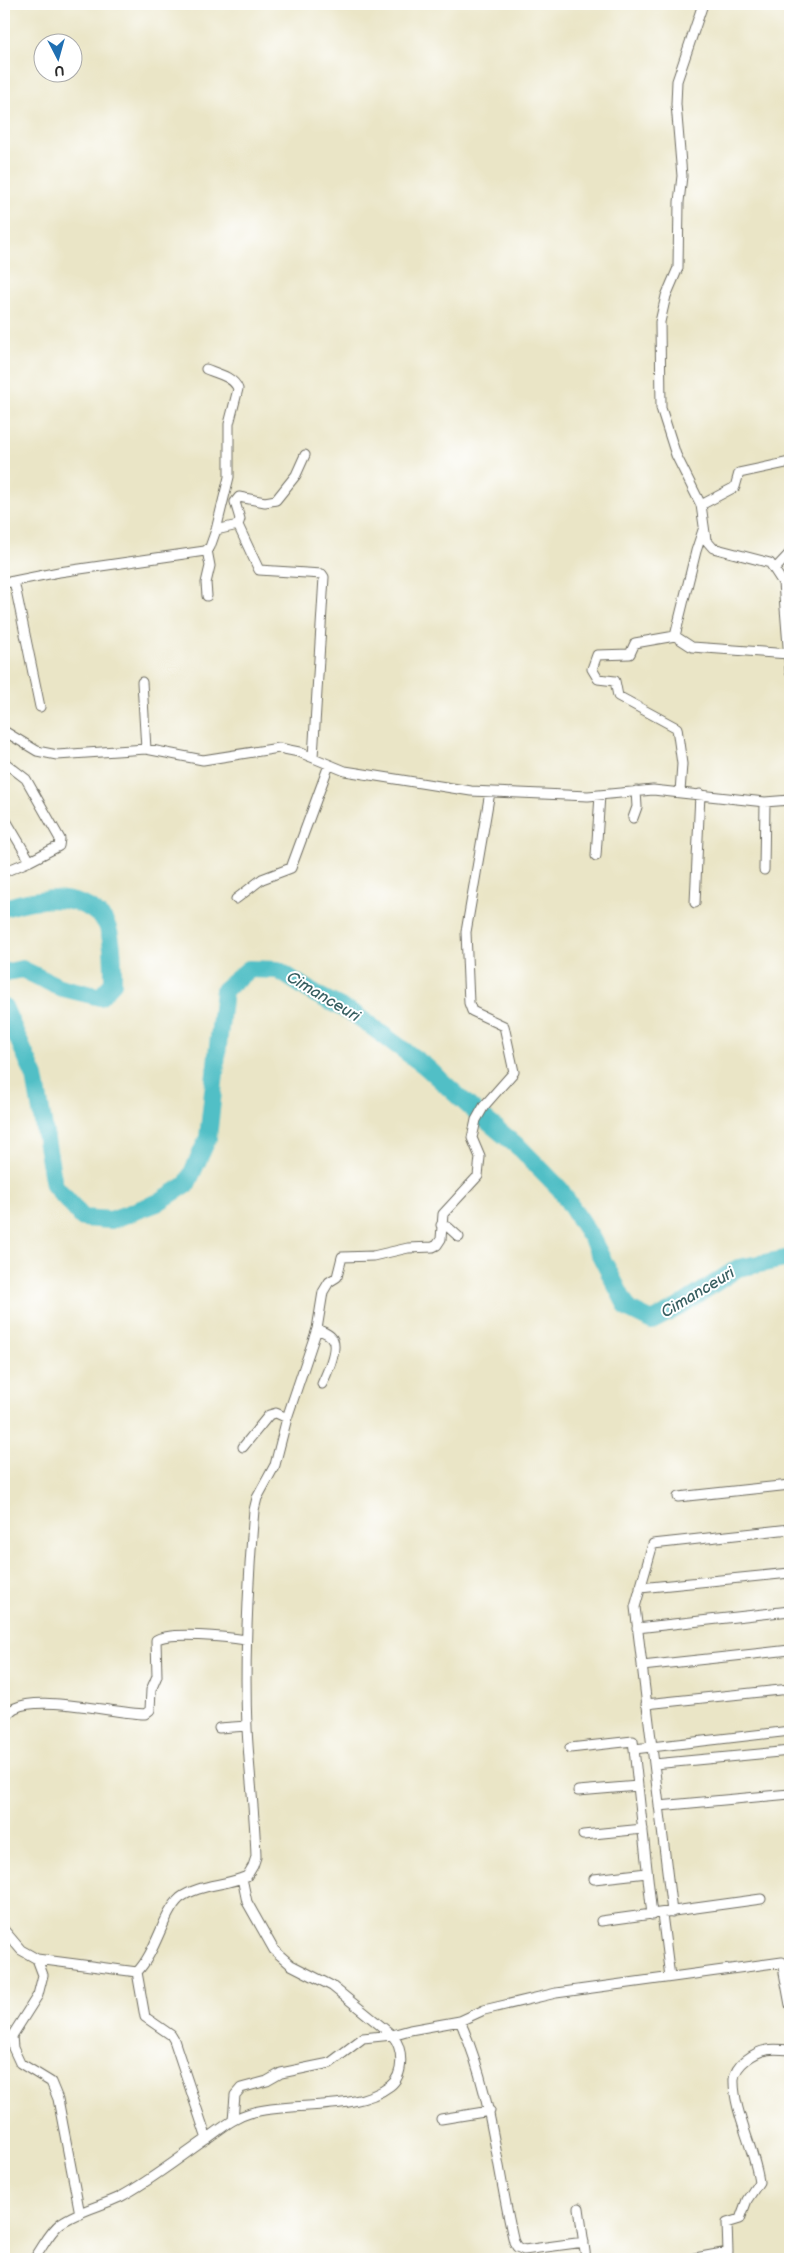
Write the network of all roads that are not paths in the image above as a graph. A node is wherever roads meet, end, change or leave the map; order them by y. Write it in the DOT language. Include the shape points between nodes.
graph roads {
  1 [pos="703,4"];
  2 [pos="206,369"];
  3 [pos="304,455"];
  4 [pos="790,462"];
  5 [pos="701,505"];
  6 [pos="705,524"];
  7 [pos="238,525"];
  8 [pos="216,530"];
  9 [pos="207,550"];
  10 [pos="790,553"];
  11 [pos="775,568"];
  12 [pos="14,582"];
  13 [pos="4,583"];
  14 [pos="207,596"];
  15 [pos="675,636"];
  16 [pos="789,654"];
  17 [pos="790,671"];
  18 [pos="142,682"];
  19 [pos="40,706"];
  20 [pos="4,731"];
  21 [pos="146,749"];
  22 [pos="313,757"];
  23 [pos="5,765"];
  24 [pos="329,765"];
  25 [pos="490,792"];
  26 [pos="636,792"];
  27 [pos="680,792"];
  28 [pos="700,794"];
  29 [pos="600,795"];
  30 [pos="790,800"];
  31 [pos="765,802"];
  32 [pos="4,818"];
  33 [pos="634,818"];
  34 [pos="596,856"];
  35 [pos="30,861"];
  36 [pos="764,870"];
  37 [pos="4,872"];
  38 [pos="236,899"];
  39 [pos="695,903"];
  40 [pos="441,1225"];
  41 [pos="459,1237"];
  42 [pos="317,1329"];
  43 [pos="322,1384"];
  44 [pos="287,1418"];
  45 [pos="243,1447"];
  46 [pos="790,1485"];
  47 [pos="678,1497"];
  48 [pos="790,1529"];
  49 [pos="790,1573"];
  50 [pos="640,1588"];
  51 [pos="790,1611"];
  52 [pos="637,1628"];
  53 [pos="246,1640"];
  54 [pos="790,1650"];
  55 [pos="642,1666"];
  56 [pos="790,1689"];
  57 [pos="646,1704"];
  58 [pos="4,1718"];
  59 [pos="247,1726"];
  60 [pos="219,1728"];
  61 [pos="790,1731"];
  62 [pos="652,1747"];
  63 [pos="570,1748"];
  64 [pos="634,1749"];
  65 [pos="790,1751"];
  66 [pos="654,1764"];
  67 [pos="638,1786"];
  68 [pos="578,1791"];
  69 [pos="790,1794"];
  70 [pos="659,1806"];
  71 [pos="643,1829"];
  72 [pos="583,1835"];
  73 [pos="647,1873"];
  74 [pos="242,1878"];
  75 [pos="594,1879"];
  76 [pos="761,1899"];
  77 [pos="672,1912"];
  78 [pos="662,1914"];
  79 [pos="652,1915"];
  80 [pos="601,1921"];
  81 [pos="4,1930"];
  82 [pos="37,1959"];
  83 [pos="786,1960"];
  84 [pos="137,1972"];
  85 [pos="670,1977"];
  86 [pos="790,2006"];
  87 [pos="460,2021"];
  88 [pos="392,2035"];
  89 [pos="790,2050"];
  90 [pos="490,2111"];
  91 [pos="441,2119"];
  92 [pos="232,2120"];
  93 [pos="207,2139"];
  94 [pos="579,2208"];
  95 [pos="80,2214"];
  96 [pos="584,2242"];
  97 [pos="34,2259"];
  98 [pos="586,2259"];
  99 [pos="690,2259"];
  1 -- 5 [label="street" via="677,81 682,176 678,268 666,296 660,322 661,408 676,455"];
  2 -- 8 [label="street" via="229,379 238,389 229,424 229,477"];
  3 -- 7 [label="street" via="296,475 276,500 265,502 237,498"];
  4 -- 5 [label="street" via="739,473 736,487"];
  5 -- 6 [label="street"];
  6 -- 11 [label="street" via="706,540 713,548 770,563"];
  6 -- 15 [label="street"];
  7 -- 8 [label="street"];
  7 -- 22 [label="street" via="259,570 322,574 324,577"];
  8 -- 9 [label="street"];
  9 -- 12 [label="street" via="59,572"];
  9 -- 14 [label="street" via="210,566"];
  10 -- 11 [label="street"];
  11 -- 16 [label="street" via="783,583"];
  12 -- 13 [label="street"];
  12 -- 19 [label="street"];
  15 -- 16 [label="street" via="692,647"];
  15 -- 27 [label="street" via="635,643 630,654 597,655 592,669 598,679 615,681 618,696 677,728 682,764"];
  16 -- 17 [label="street"];
  18 -- 21 [label="street"];
  20 -- 21 [label="street" via="26,746 46,754"];
  21 -- 22 [label="street" via="203,760 268,748 287,749"];
  22 -- 24 [label="street"];
  23 -- 35 [label="street" via="26,779 60,839 59,846"];
  24 -- 25 [label="street" via="369,776"];
  24 -- 38 [label="street" via="294,864 288,870 262,879"];
  25 -- 29 [label="street"];
  25 -- 40 [label="street" via="466,932 469,1003 472,1011 504,1026 514,1068 513,1076 484,1106 476,1120 472,1138 480,1157 478,1176 443,1214"];
  26 -- 27 [label="street"];
  26 -- 29 [label="street"];
  26 -- 33 [label="street"];
  27 -- 28 [label="street"];
  28 -- 31 [label="street"];
  28 -- 39 [label="street"];
  29 -- 34 [label="street"];
  30 -- 31 [label="street"];
  31 -- 36 [label="street"];
  32 -- 35 [label="street"];
  35 -- 37 [label="street"];
  40 -- 41 [label="street"];
  40 -- 42 [label="street" via="440,1240 434,1247 342,1257 337,1277 323,1292"];
  42 -- 43 [label="street" via="329,1335 334,1345"];
  42 -- 44 [label="street"];
  44 -- 45 [label="street" via="276,1413 269,1415"];
  44 -- 53 [label="street" via="275,1466 254,1510"];
  46 -- 47 [label="street"];
  48 -- 50 [label="street" via="653,1544"];
  49 -- 50 [label="street"];
  50 -- 52 [label="street" via="635,1607"];
  51 -- 52 [label="street"];
  52 -- 55 [label="street"];
  53 -- 58 [label="street" via="167,1636 156,1640 157,1676 151,1690 150,1710 145,1714 29,1704 14,1708"];
  53 -- 59 [label="street"];
  54 -- 55 [label="street"];
  55 -- 57 [label="street"];
  56 -- 57 [label="street"];
  57 -- 62 [label="street"];
  59 -- 60 [label="street"];
  59 -- 74 [label="street" via="256,1857 251,1870"];
  61 -- 62 [label="street"];
  62 -- 64 [label="street"];
  62 -- 66 [label="street"];
  63 -- 64 [label="street" via="633,1742"];
  64 -- 67 [label="street"];
  65 -- 66 [label="street"];
  66 -- 70 [label="street"];
  67 -- 68 [label="street"];
  67 -- 71 [label="street"];
  69 -- 70 [label="street"];
  70 -- 77 [label="street"];
  71 -- 72 [label="street"];
  71 -- 73 [label="street"];
  73 -- 75 [label="street"];
  73 -- 79 [label="street"];
  74 -- 84 [label="street" via="193,1891 180,1898 146,1962"];
  74 -- 88 [label="street" via="247,1902 274,1950 291,1965 332,1986"];
  76 -- 77 [label="street"];
  77 -- 78 [label="street"];
  78 -- 79 [label="street"];
  78 -- 85 [label="street"];
  79 -- 80 [label="street"];
  81 -- 82 [label="street" via="20,1950"];
  82 -- 84 [label="street"];
  82 -- 95 [label="street" via="43,1975 38,1995 12,2036 13,2048 20,2063 51,2082 58,2099"];
  83 -- 85 [label="street"];
  83 -- 86 [label="street"];
  84 -- 93 [label="street" via="145,2017 174,2040"];
  85 -- 87 [label="street" via="556,1993 484,2010"];
  87 -- 88 [label="street"];
  87 -- 90 [label="street" via="481,2076"];
  88 -- 92 [label="street" via="363,2038 330,2063 281,2073 242,2088 234,2095"];
  88 -- 92 [label="street" via="399,2047 400,2068 399,2076 388,2088 357,2100 256,2112"];
  89 -- 99 [label="street" via="764,2050 740,2065 736,2073 735,2088 759,2182 740,2219 729,2221 727,2225 728,2252"];
  90 -- 91 [label="street"];
  90 -- 96 [label="street" via="502,2190 517,2247 524,2250"];
  92 -- 93 [label="street"];
  93 -- 95 [label="street" via="121,2196"];
  94 -- 96 [label="street"];
  95 -- 97 [label="street" via="62,2222 52,2231"];
  96 -- 98 [label="street"];
}
